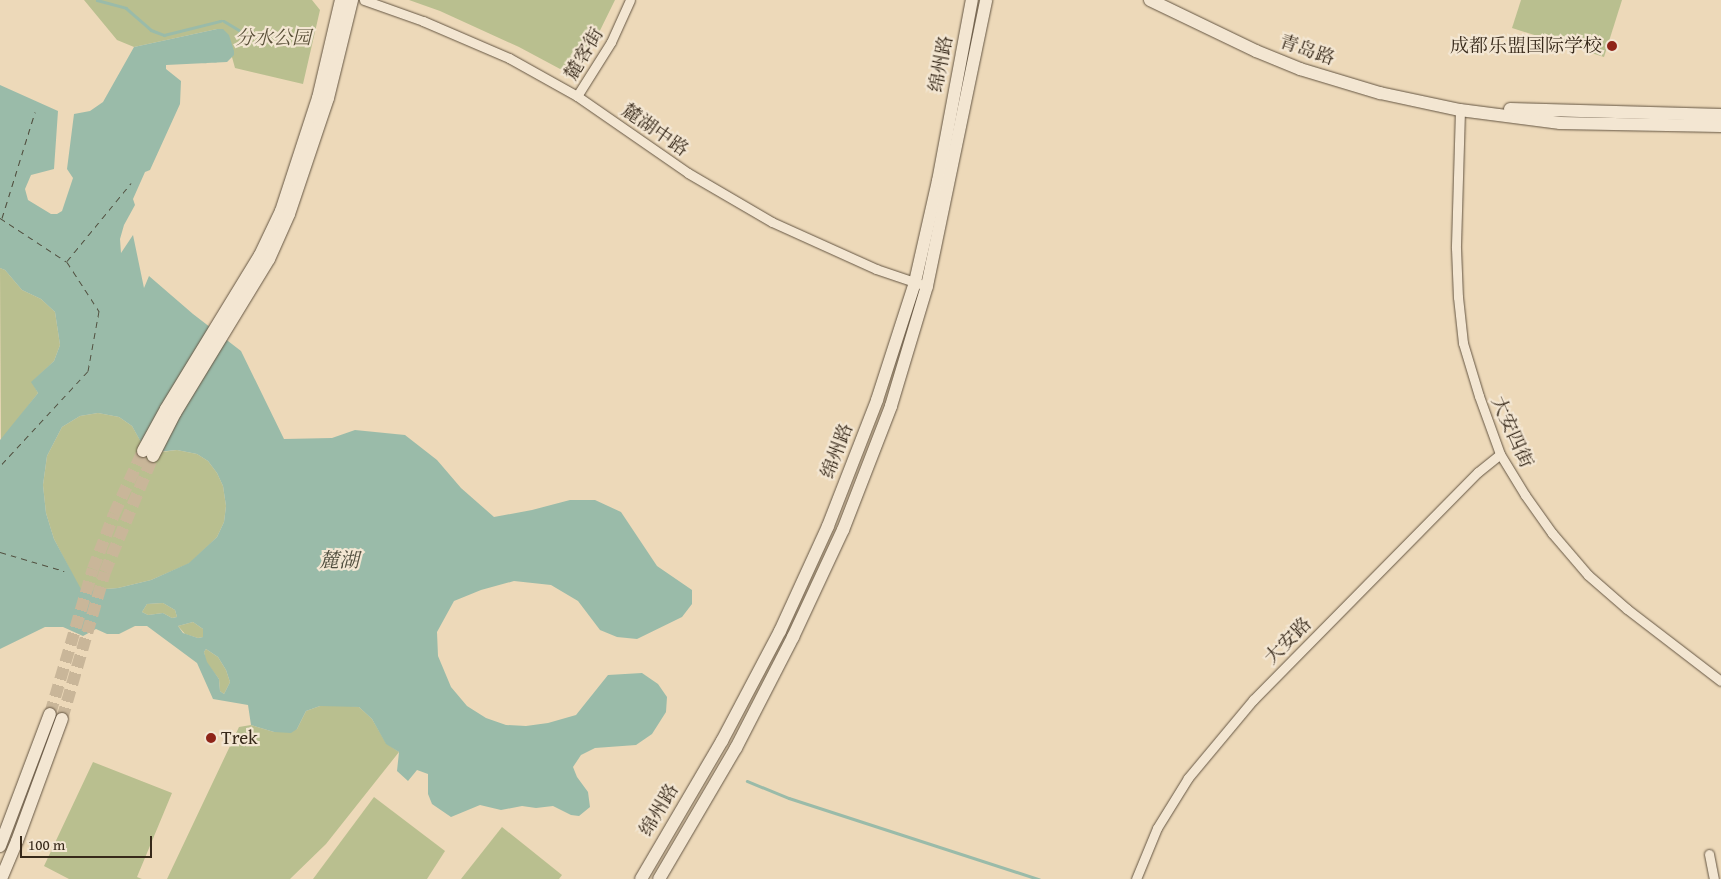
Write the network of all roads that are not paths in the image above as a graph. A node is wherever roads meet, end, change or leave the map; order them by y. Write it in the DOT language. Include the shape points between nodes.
graph roads {
  1 [pos="341,0"];
  2 [pos="352,0"];
  3 [pos="364,0"];
  4 [pos="630,0"];
  5 [pos="972,0"];
  6 [pos="986,0"];
  7 [pos="1150,0"];
  8 [pos="577,96"];
  9 [pos="1460,110"];
  10 [pos="1721,115"];
  11 [pos="1721,126"];
  12 [pos="915,282"];
  13 [pos="927,286"];
  14 [pos="237,302"];
  15 [pos="148,453"];
  16 [pos="1500,454"];
  17 [pos="1721,681"];
  18 [pos="2,841"];
  19 [pos="1709,854"];
  20 [pos="1,879"];
  21 [pos="641,879"];
  22 [pos="659,879"];
  23 [pos="1136,879"];
  24 [pos="1714,879"];
  1 -- 14 [label="street" via="318,98 281,212"];
  2 -- 14 [label="street" via="328,98 290,214 269,259"];
  3 -- 8 [label="street, 麓湖中路" via="470,40"];
  4 -- 8 [label="street, 麓客街" via="611,42"];
  5 -- 12 [label="street, 绵州路" via="938,181"];
  6 -- 13 [label="street, 绵州路"];
  7 -- 9 [label="street, 青岛路" via="1300,69 1380,93"];
  8 -- 12 [label="street, 麓湖中路" via="688,173 764,218 818,245"];
  9 -- 10 [label="street, 青岛路" via="1554,109"];
  9 -- 11 [label="street, 青岛路" via="1560,123"];
  9 -- 16 [label="street, 大安四街" via="1456,248 1458,297 1464,343"];
  12 -- 13 [label="street, 麓湖中路"];
  12 -- 21 [label="street, 绵州路" via="874,409 828,526 780,631 722,741"];
  13 -- 22 [label="street, 绵州路" via="891,406 843,530 736,748"];
  14 -- 15 [label="street"];
  16 -- 17 [label="street, 大安四街" via="1547,525 1588,575 1627,610"];
  16 -- 23 [label="street, 大安路" via="1478,472 1253,700 1188,778 1157,828"];
  18 -- 20 [label="street" via="56,717 17,841"];
  19 -- 24 [label="street"];
}
